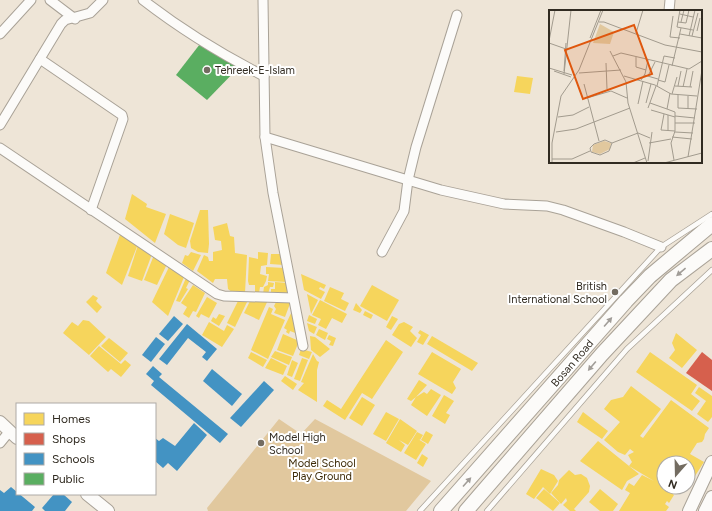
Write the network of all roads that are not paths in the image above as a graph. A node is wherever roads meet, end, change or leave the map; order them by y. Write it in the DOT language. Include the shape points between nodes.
graph roads {
  1 [pos="31,0"];
  2 [pos="50,0"];
  3 [pos="104,0"];
  4 [pos="143,0"];
  5 [pos="264,0"];
  6 [pos="670,0"];
  7 [pos="669,10"];
  8 [pos="457,15"];
  9 [pos="75,19"];
  10 [pos="0,34"];
  11 [pos="40,59"];
  12 [pos="264,76"];
  13 [pos="0,125"];
  14 [pos="265,137"];
  15 [pos="0,148"];
  16 [pos="408,180"];
  17 [pos="91,210"];
  18 [pos="712,214"];
  19 [pos="712,224"];
  20 [pos="661,247"];
  21 [pos="712,248"];
  22 [pos="382,252"];
  23 [pos="712,270"];
  24 [pos="293,298"];
  25 [pos="303,346"];
  26 [pos="0,422"];
  27 [pos="13,435"];
  28 [pos="0,443"];
  29 [pos="712,462"];
  30 [pos="88,495"];
  31 [pos="712,497"];
  32 [pos="108,511"];
  33 [pos="420,511"];
  34 [pos="441,511"];
  35 [pos="466,511"];
  36 [pos="487,511"];
  37 [pos="689,511"];
  38 [pos="705,511"];
  1 -- 10 [label="street"];
  2 -- 9 [label="street"];
  3 -- 9 [label="street" via="90,13"];
  4 -- 12 [label="street" via="213,50"];
  5 -- 12 [label="street"];
  6 -- 7 [label="street"];
  8 -- 16 [label="street"];
  9 -- 11 [label="street" via="65,20 61,24"];
  11 -- 13 [label="street"];
  11 -- 17 [label="street" via="122,115 123,119"];
  12 -- 14 [label="street"];
  14 -- 16 [label="street"];
  14 -- 24 [label="street"];
  15 -- 17 [label="street"];
  16 -- 20 [label="street" via="498,202 547,206 563,210"];
  16 -- 22 [label="street" via="404,210"];
  17 -- 24 [label="street" via="217,294"];
  18 -- 20 [label="lane"];
  34 -- 19 [label="main road, Bosan Road, one-way" via="626,301 650,276"];
  20 -- 33 [label="lane"];
  21 -- 35 [label="main road, Bosan Road, one-way" via="671,280 602,354"];
  23 -- 36 [label="lane" via="627,349"];
  24 -- 25 [label="street"];
  26 -- 27 [label="street"];
  27 -- 28 [label="street"];
  29 -- 37 [label="street"];
  30 -- 32 [label="street"];
  31 -- 38 [label="street"];
}
